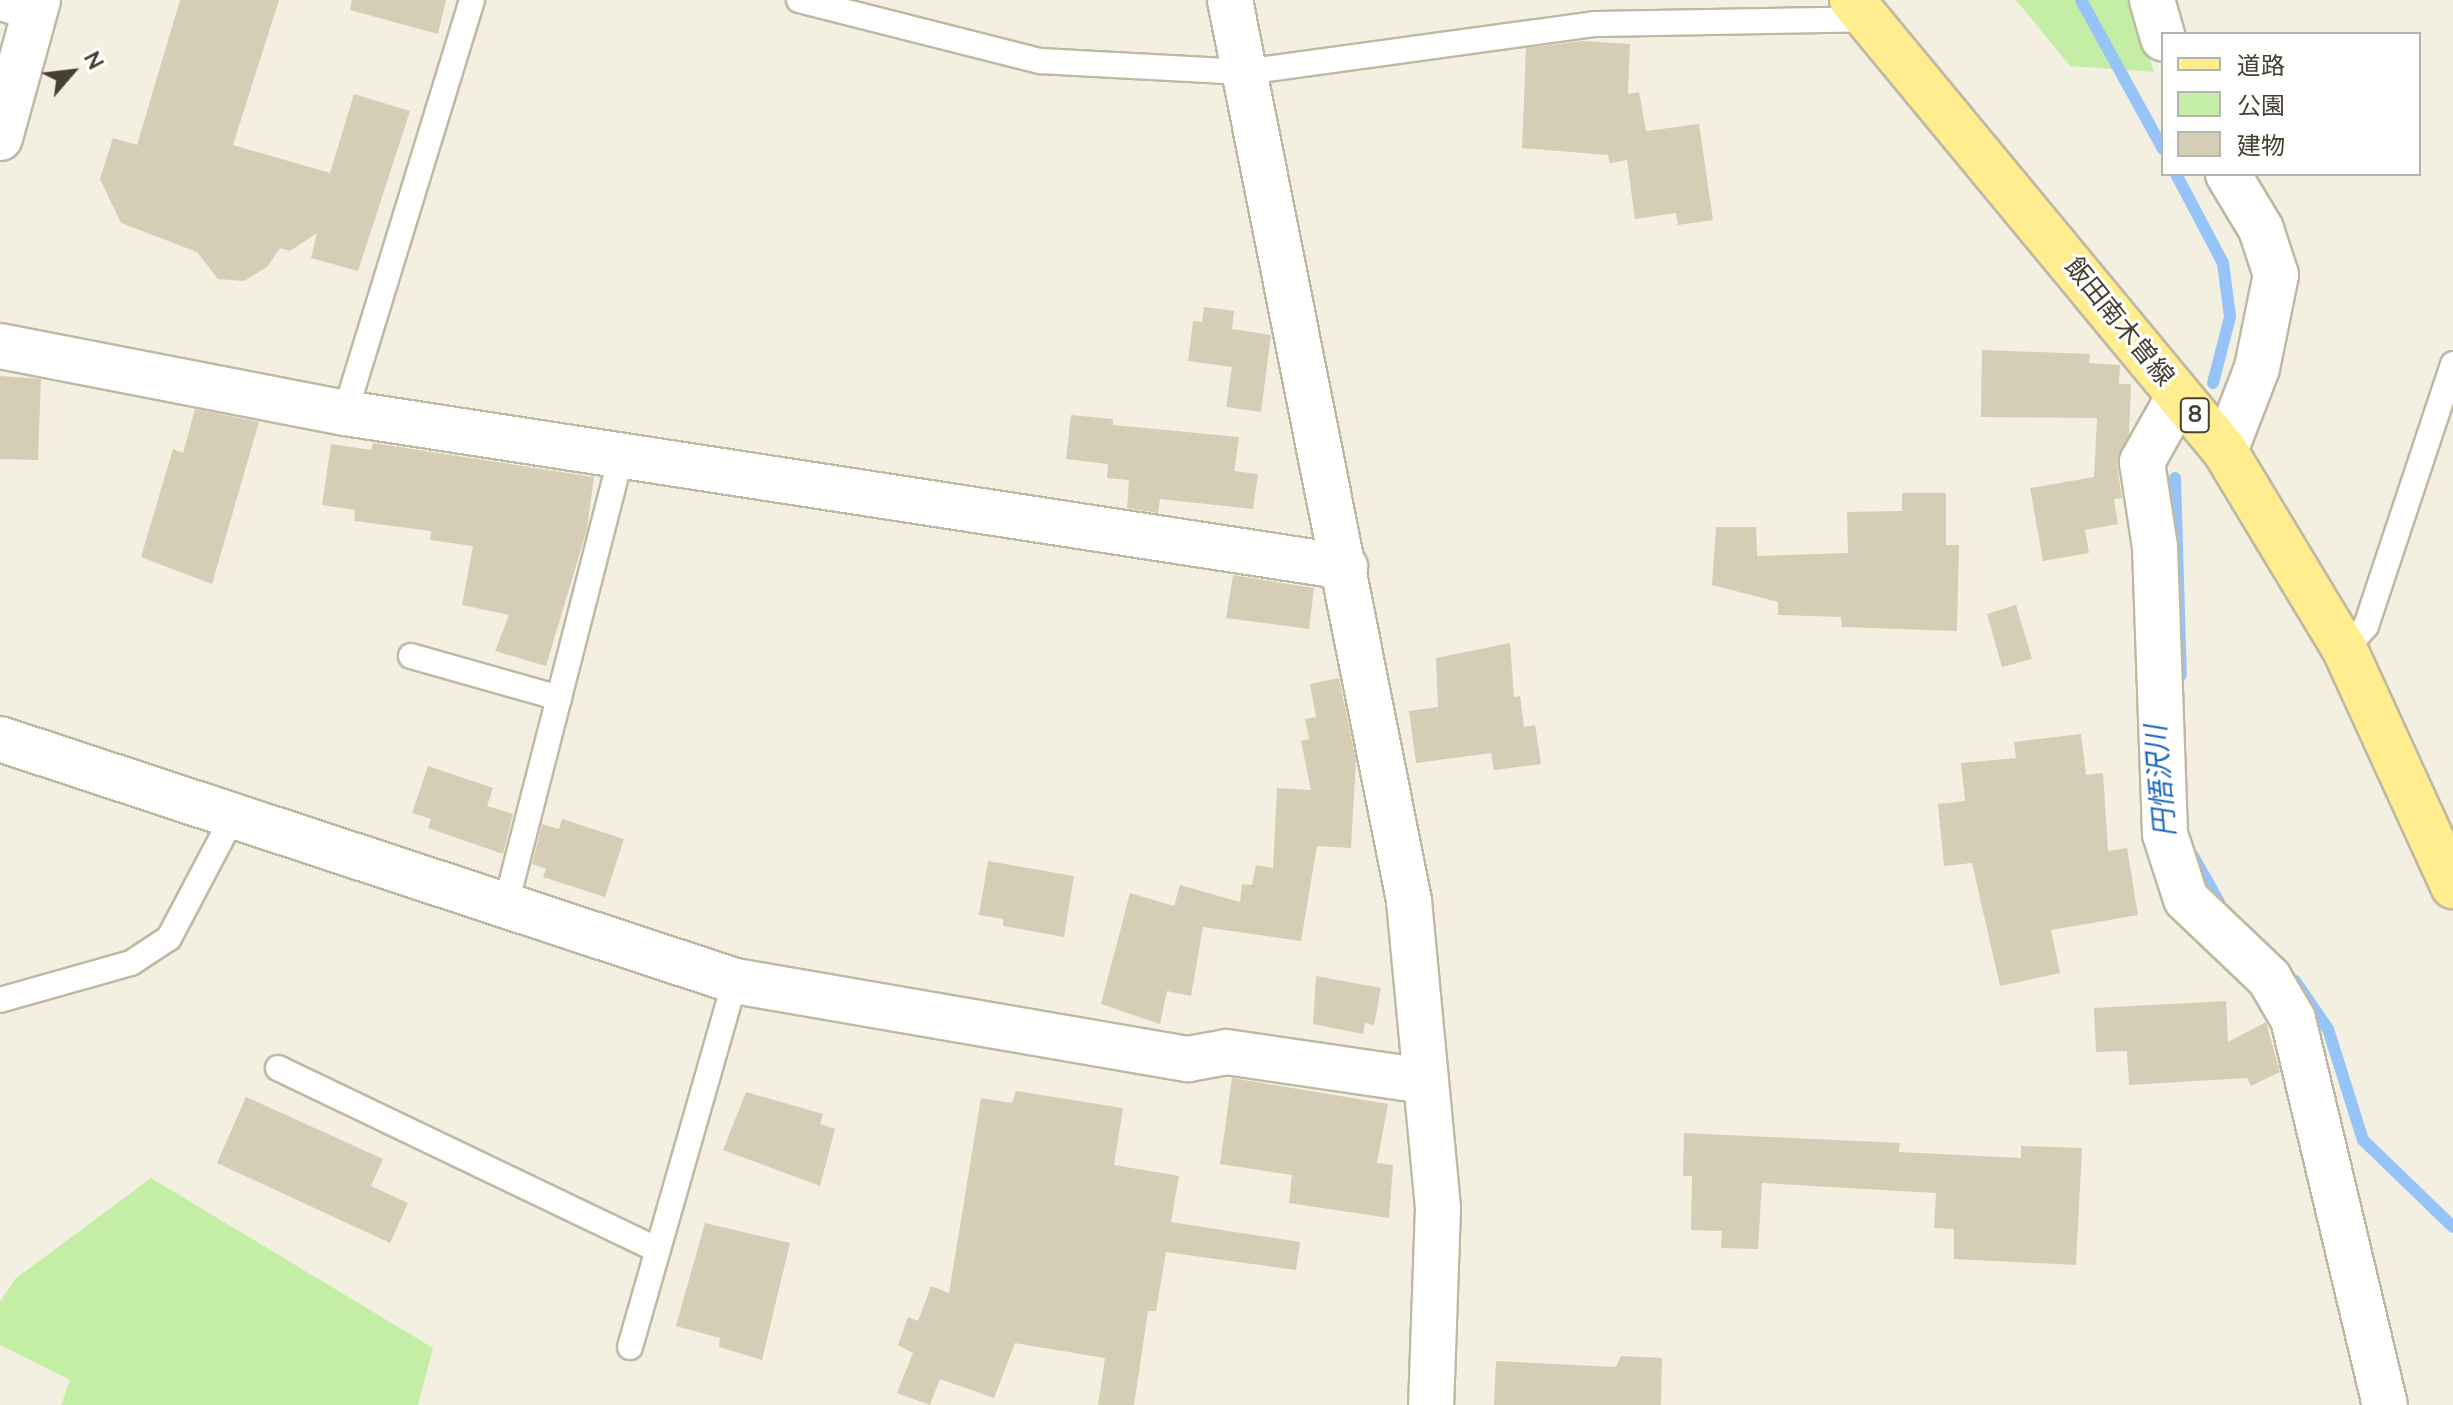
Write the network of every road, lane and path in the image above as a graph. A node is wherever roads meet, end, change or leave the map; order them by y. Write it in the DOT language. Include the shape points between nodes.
graph roads {
  1 [pos="472,0"];
  2 [pos="799,0"];
  3 [pos="1230,0"];
  4 [pos="2152,0"];
  5 [pos="23,9"];
  6 [pos="1860,9"];
  7 [pos="2161,32"];
  8 [pos="1245,72"];
  9 [pos="0,138"];
  10 [pos="2229,176"];
  11 [pos="0,346"];
  12 [pos="2453,364"];
  13 [pos="2179,396"];
  14 [pos="345,413"];
  15 [pos="2225,451"];
  16 [pos="621,455"];
  17 [pos="1345,567"];
  18 [pos="2345,650"];
  19 [pos="411,656"];
  20 [pos="559,698"];
  21 [pos="0,739"];
  22 [pos="235,813"];
  23 [pos="2453,886"];
  24 [pos="506,904"];
  25 [pos="735,981"];
  26 [pos="0,1000"];
  27 [pos="278,1068"];
  28 [pos="1425,1081"];
  29 [pos="658,1250"];
  30 [pos="630,1347"];
  31 [pos="1431,1405"];
  32 [pos="2385,1405"];
  1 -- 14 [label="lane"];
  2 -- 8 [label="lane" via="1040,61"];
  3 -- 8 [label="street"];
  4 -- 7 [label="street"];
  5 -- 9 [label="street"];
  6 -- 8 [label="lane" via="1594,24"];
  6 -- 13 [label="main road, 飯田南木曽線 / 8"];
  8 -- 17 [label="street"];
  10 -- 15 [label="street" via="2261,229 2276,275 2257,368"];
  11 -- 14 [label="street"];
  12 -- 18 [label="lane" via="2366,626"];
  13 -- 15 [label="main road, 飯田南木曽線 / 8"];
  13 -- 32 [label="street" via="2142,462 2155,547 2165,834 2186,899 2269,978 2293,1019"];
  14 -- 16 [label="street"];
  15 -- 18 [label="main road, 飯田南木曽線 / 8"];
  16 -- 17 [label="street"];
  16 -- 20 [label="lane"];
  17 -- 28 [label="street" via="1409,901"];
  18 -- 23 [label="main road, 飯田南木曽線 / 8"];
  19 -- 20 [label="lane"];
  20 -- 24 [label="lane"];
  21 -- 22 [label="street"];
  22 -- 24 [label="street"];
  22 -- 26 [label="lane" via="169,938 131,963"];
  24 -- 25 [label="street"];
  25 -- 28 [label="street" via="1188,1059 1226,1052"];
  25 -- 29 [label="lane"];
  27 -- 29 [label="lane"];
  28 -- 31 [label="street" via="1438,1208"];
  29 -- 30 [label="lane"];
}
